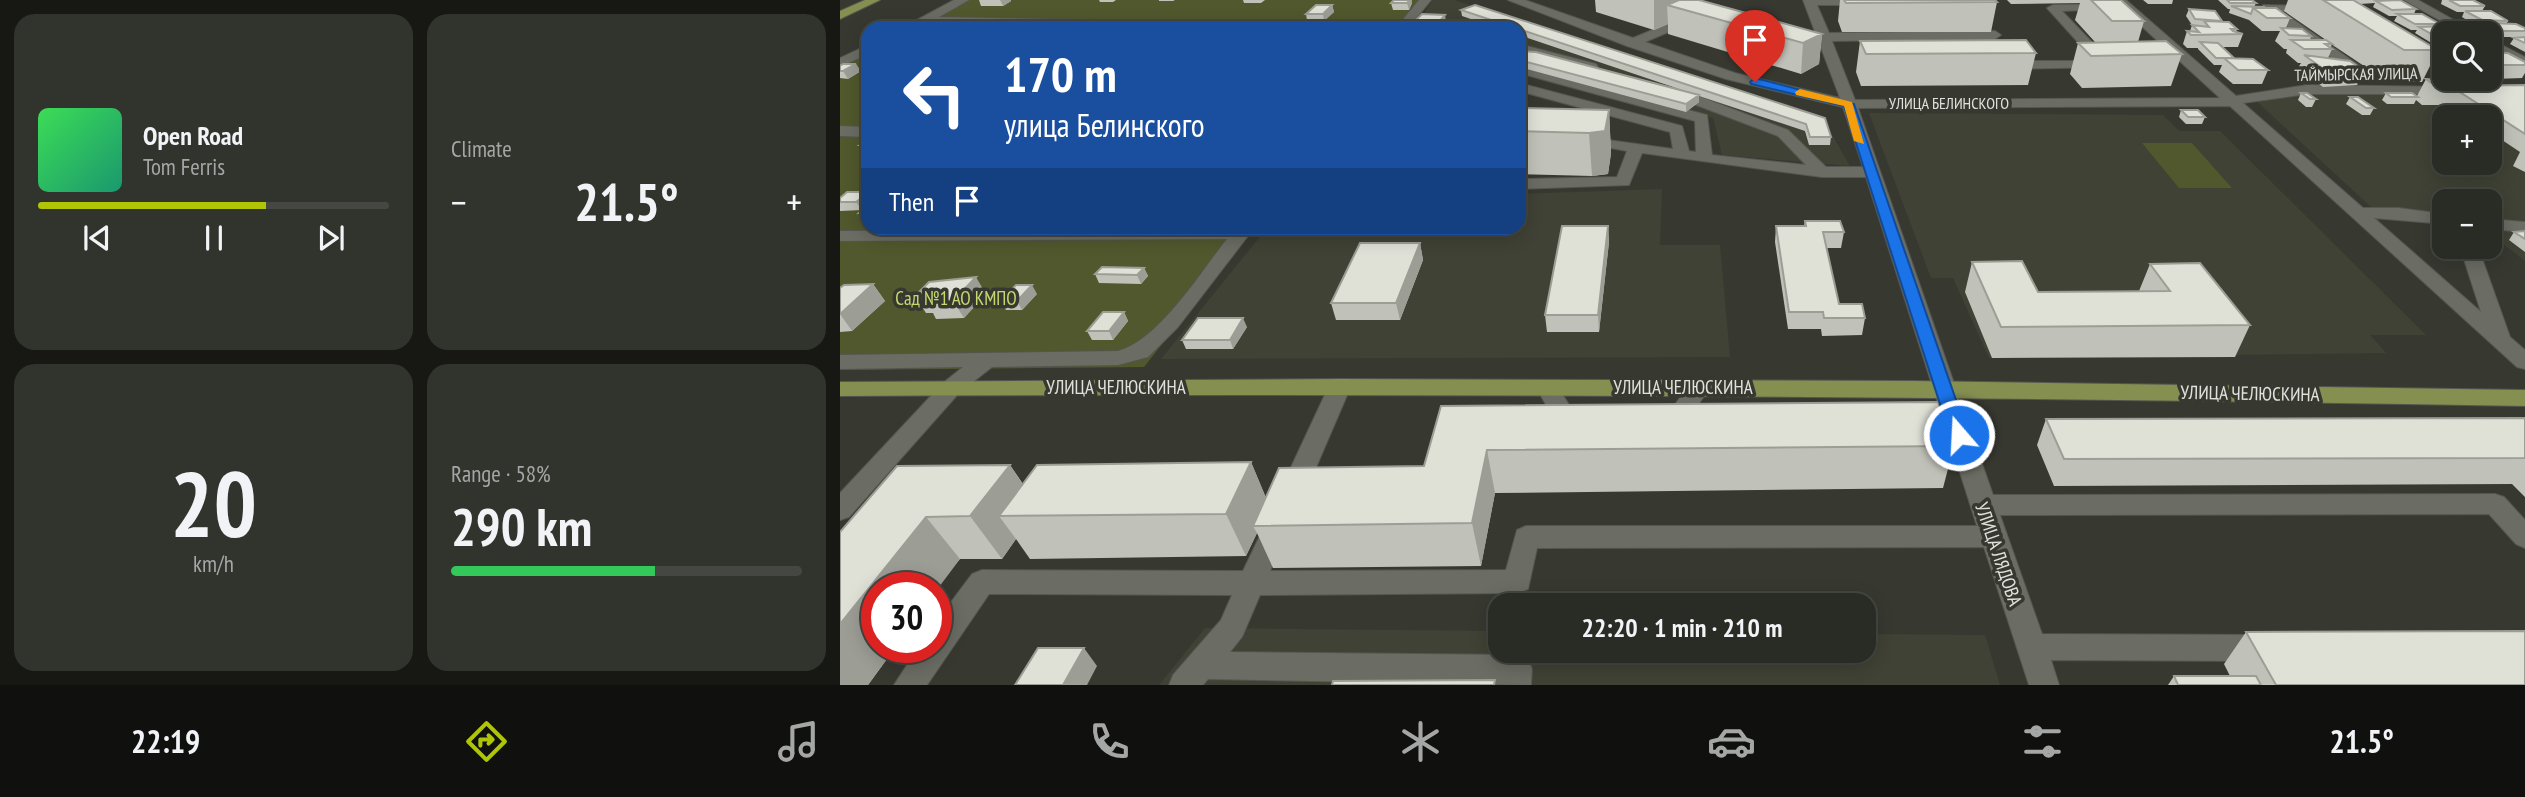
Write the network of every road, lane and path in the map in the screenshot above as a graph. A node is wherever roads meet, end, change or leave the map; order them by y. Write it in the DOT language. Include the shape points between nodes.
graph roads {
  1 [pos="874,0"];
  2 [pos="963,0"];
  3 [pos="1425,0"];
  4 [pos="1514,0"];
  5 [pos="1546,0"];
  6 [pos="1690,0"];
  7 [pos="2410,0"];
  8 [pos="1809,1"];
  9 [pos="1877,2"];
  10 [pos="2123,4"];
  11 [pos="2264,4"];
  12 [pos="1532,7"];
  13 [pos="840,15"];
  14 [pos="2329,15"];
  15 [pos="924,20"];
  16 [pos="971,21"];
  17 [pos="1408,21"];
  18 [pos="2449,21"];
  19 [pos="1995,35"];
  20 [pos="1824,37"];
  21 [pos="1631,43"];
  22 [pos="1526,46"];
  23 [pos="2502,50"];
  24 [pos="861,53"];
  25 [pos="2525,62"];
  26 [pos="840,65"];
  27 [pos="1989,65"];
  28 [pos="2168,66"];
  29 [pos="2192,67"];
  30 [pos="859,68"];
  31 [pos="1526,71"];
  32 [pos="1611,73"];
  33 [pos="2430,76"];
  34 [pos="1526,89"];
  35 [pos="1663,89"];
  36 [pos="2385,89"];
  37 [pos="2232,102"];
  38 [pos="1848,104"];
  39 [pos="840,131"];
  40 [pos="861,132"];
  41 [pos="1569,139"];
  42 [pos="1636,147"];
  43 [pos="1682,155"];
  44 [pos="1704,158"];
  45 [pos="1822,172"];
  46 [pos="1870,173"];
  47 [pos="1526,184"];
  48 [pos="2357,213"];
  49 [pos="2502,215"];
  50 [pos="2525,215"];
  51 [pos="2432,216"];
  52 [pos="2502,225"];
  53 [pos="2525,228"];
  54 [pos="920,235"];
  55 [pos="1239,235"];
  56 [pos="840,236"];
  57 [pos="2473,259"];
  58 [pos="2501,340"];
  59 [pos="988,359"];
  60 [pos="840,362"];
  61 [pos="2525,362"];
  62 [pos="1340,386"];
  63 [pos="1547,387"];
  64 [pos="1699,387"];
  65 [pos="951,388"];
  66 [pos="840,389"];
  67 [pos="1943,389"];
  68 [pos="2525,398"];
  69 [pos="1601,413"];
  70 [pos="1641,413"];
  71 [pos="1982,505"];
  72 [pos="840,510"];
  73 [pos="1993,536"];
  74 [pos="2525,537"];
  75 [pos="1251,583"];
  76 [pos="952,624"];
  77 [pos="2031,647"];
  78 [pos="2292,648"];
  79 [pos="925,663"];
  80 [pos="1193,675"];
  81 [pos="909,685"];
  82 [pos="1516,685"];
  83 [pos="2043,685"];
  1 -- 13 [label="main road"];
  2 -- 15 [label="street"];
  3 -- 17 [label="street"];
  4 -- 12 [label="street, УЛИЦА БЕЛИНСКОГО"];
  5 -- 12 [label="street"];
  6 -- 21 [label="street" via="1707,12"];
  7 -- 18 [label="street"];
  8 -- 9 [label="street"];
  8 -- 20 [label="street, УЛИЦА ЛЯДОВА"];
  10 -- 27 [label="street" via="2053,8 2113,65"];
  10 -- 29 [label="street"];
  11 -- 14 [label="street" via="2318,8"];
  11 -- 36 [label="street"];
  12 -- 21 [label="street, УЛИЦА БЕЛИНСКОГО"];
  15 -- 16 [label="street"];
  19 -- 20 [label="street"];
  20 -- 38 [label="street, УЛИЦА ЛЯДОВА" via="1843,66"];
  21 -- 38 [label="street, УЛИЦА БЕЛИНСКОГО" via="1731,76"];
  22 -- 32 [label="street"];
  23 -- 25 [label="street"];
  24 -- 26 [label="street"];
  26 -- 30 [label="street"];
  28 -- 29 [label="street"];
  29 -- 37 [label="street"];
  31 -- 44 [label="street" via="1702,118"];
  33 -- 36 [label="street, ТАЙМЫРСКАЯ УЛИЦА" via="2458,90"];
  34 -- 43 [label="street" via="1676,129"];
  35 -- 45 [label="street" via="1783,133"];
  36 -- 37 [label="street, ТАЙМЫРСКАЯ УЛИЦА" via="2249,95"];
  37 -- 38 [label="street, УЛИЦА БЕЛИНСКОГО"];
  37 -- 48 [label="street"];
  38 -- 46 [label="street, УЛИЦА ЛЯДОВА"];
  39 -- 40 [label="street"];
  41 -- 42 [label="street"];
  42 -- 43 [label="street"];
  42 -- 47 [label="street" via="1623,182"];
  43 -- 44 [label="street"];
  44 -- 45 [label="street"];
  45 -- 46 [label="street"];
  46 -- 67 [label="street, УЛИЦА ЛЯДОВА"];
  48 -- 51 [label="street"];
  48 -- 58 [label="street"];
  49 -- 50 [label="street"];
  52 -- 53 [label="street"];
  54 -- 56 [label="street"];
  55 -- 59 [label="street" via="1171,324 1140,352 1118,358"];
  57 -- 58 [label="street"];
  58 -- 61 [label="street"];
  59 -- 60 [label="street"];
  59 -- 65 [label="street"];
  62 -- 63 [label="main road, УЛИЦА ЧЕЛЮСКИНА"];
  62 -- 65 [label="main road, УЛИЦА ЧЕЛЮСКИНА"];
  62 -- 75 [label="street"];
  63 -- 64 [label="main road, УЛИЦА ЧЕЛЮСКИНА"];
  63 -- 69 [label="street" via="1562,413"];
  64 -- 67 [label="main road, УЛИЦА ЧЕЛЮСКИНА"];
  64 -- 70 [label="street" via="1681,414"];
  65 -- 66 [label="main road, УЛИЦА ЧЕЛЮСКИНА"];
  65 -- 72 [label="street"];
  67 -- 68 [label="main road, УЛИЦА ЧЕЛЮСКИНА"];
  67 -- 71 [label="street, УЛИЦА ЛЯДОВА"];
  71 -- 73 [label="street, УЛИЦА ЛЯДОВА"];
  71 -- 74 [label="street" via="2495,504"];
  73 -- 75 [label="street" via="1526,537 1518,581"];
  73 -- 77 [label="street, УЛИЦА ЛЯДОВА"];
  75 -- 76 [label="street" via="982,582"];
  75 -- 80 [label="street" via="1232,628"];
  77 -- 78 [label="street"];
  77 -- 83 [label="street, УЛИЦА ЛЯДОВА"];
  79 -- 81 [label="street"];
  80 -- 82 [label="street" via="1517,669"];
}
